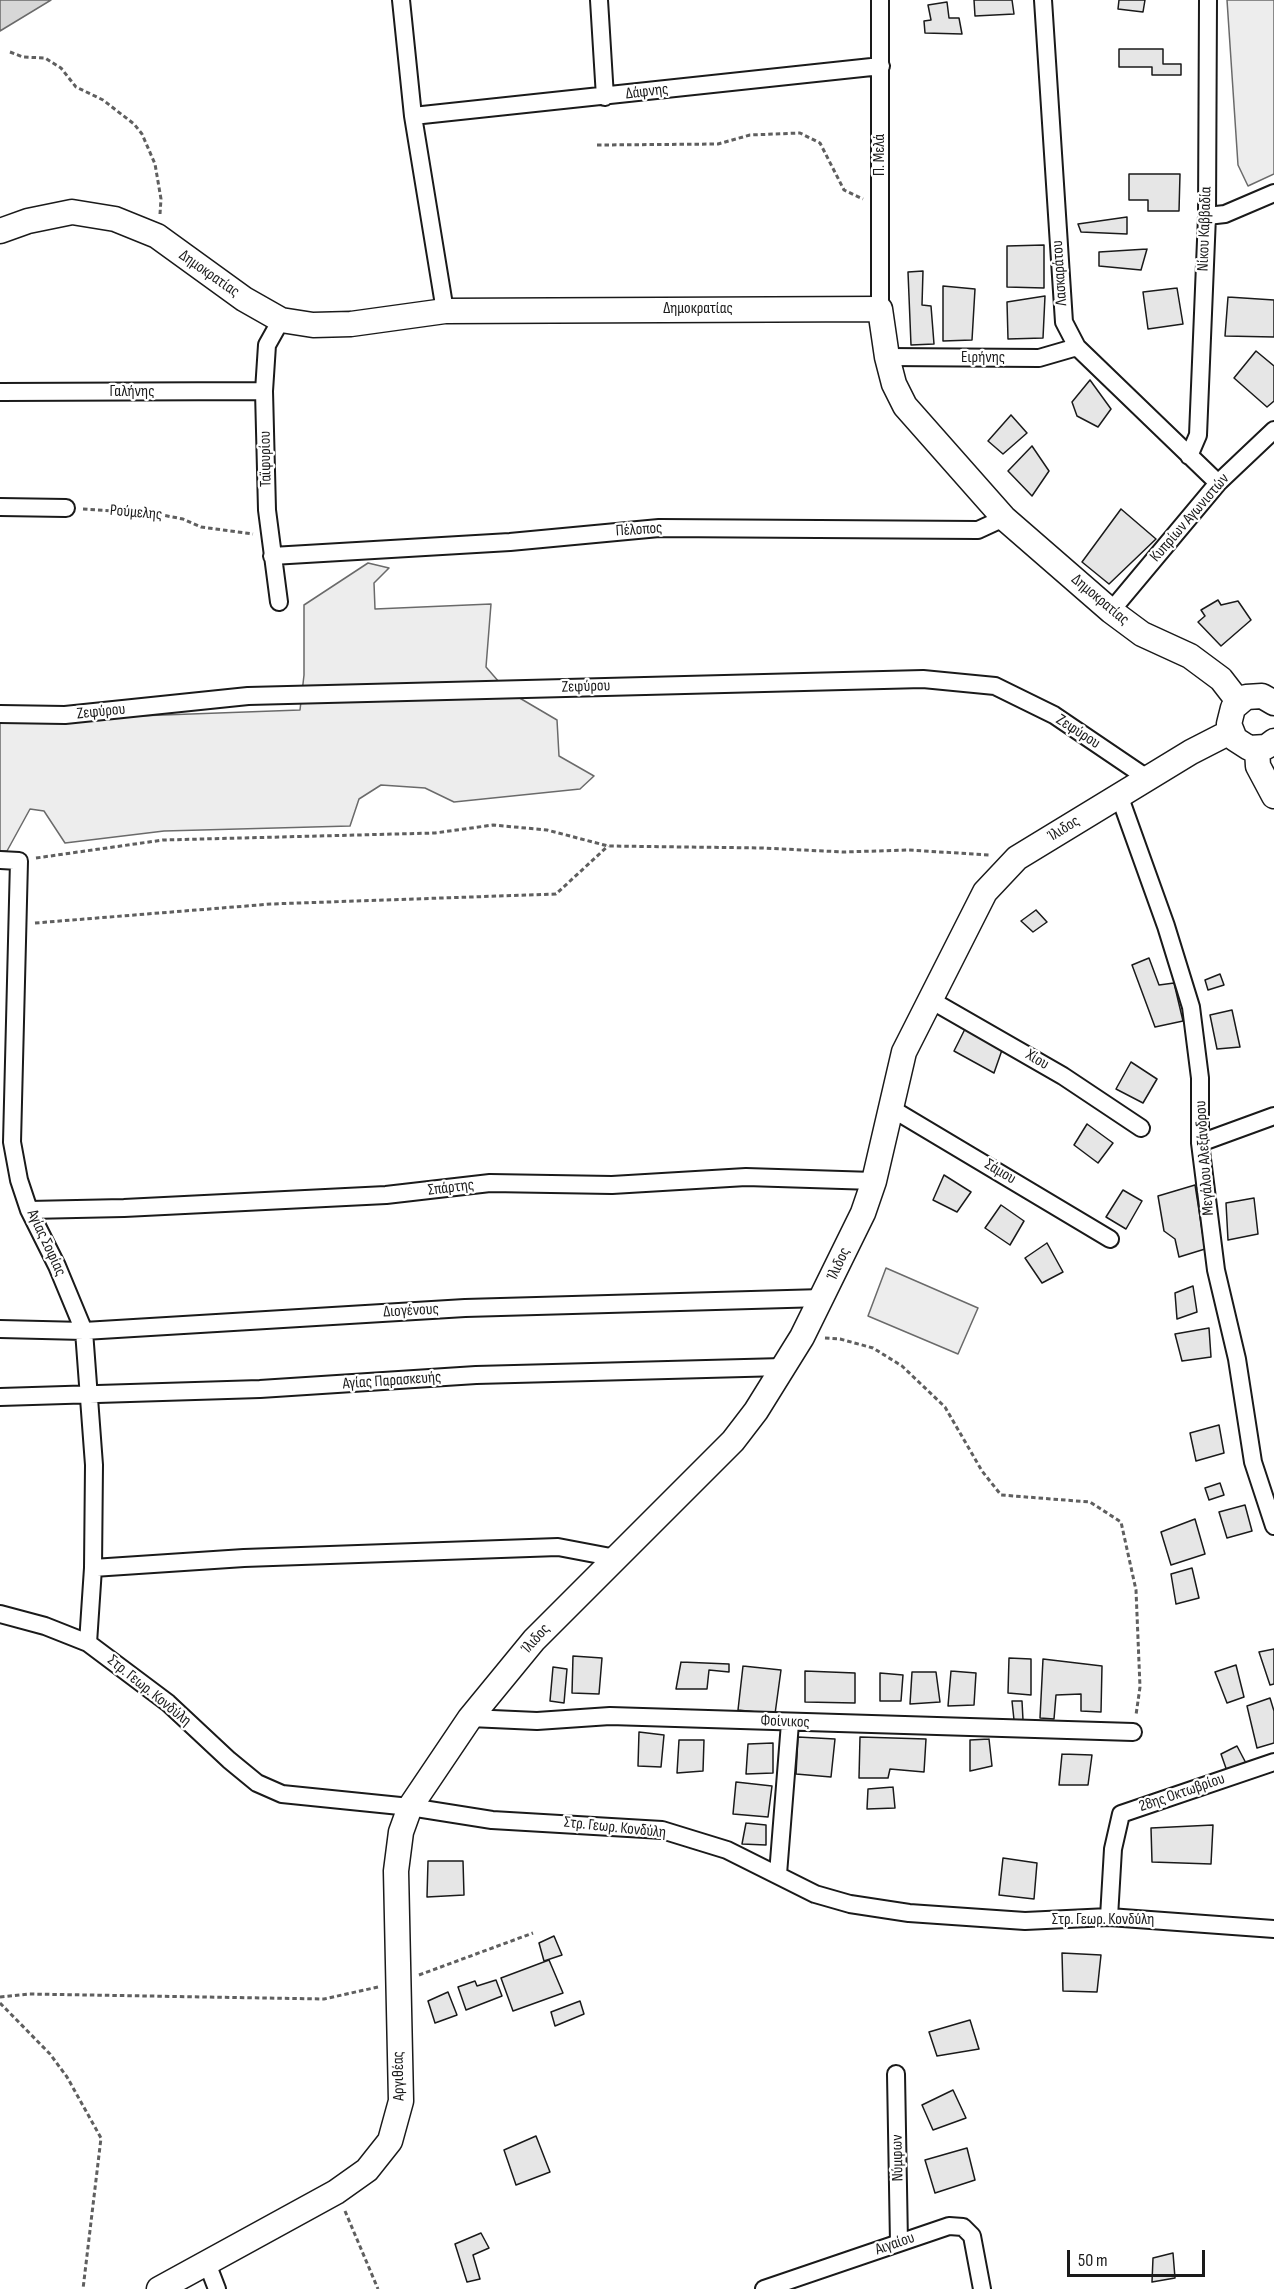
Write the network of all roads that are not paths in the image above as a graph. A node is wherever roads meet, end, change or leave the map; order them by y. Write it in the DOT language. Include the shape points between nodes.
graph roads {
  1 [pos="401,0"];
  2 [pos="599,0"];
  3 [pos="880,0"];
  4 [pos="1043,0"];
  5 [pos="1208,0"];
  6 [pos="880,66"];
  7 [pos="605,97"];
  8 [pos="413,116"];
  9 [pos="1274,193"];
  10 [pos="1207,216"];
  11 [pos="0,231"];
  12 [pos="880,309"];
  13 [pos="445,311"];
  14 [pos="281,320"];
  15 [pos="1077,347"];
  16 [pos="887,357"];
  17 [pos="264,391"];
  18 [pos="0,392"];
  19 [pos="1274,430"];
  20 [pos="1189,456"];
  21 [pos="1218,483"];
  22 [pos="0,507"];
  23 [pos="66,508"];
  24 [pos="1004,518"];
  25 [pos="272,556"];
  26 [pos="279,602"];
  27 [pos="1111,611"];
  28 [pos="1238,701"];
  29 [pos="1274,703"];
  30 [pos="0,714"];
  31 [pos="1230,732"];
  32 [pos="1266,745"];
  33 [pos="1148,778"];
  34 [pos="1119,795"];
  35 [pos="1274,796"];
  36 [pos="0,860"];
  37 [pos="929,999"];
  38 [pos="889,1107"];
  39 [pos="1274,1116"];
  40 [pos="1142,1128"];
  41 [pos="1200,1143"];
  42 [pos="874,1181"];
  43 [pos="29,1210"];
  44 [pos="1110,1239"];
  45 [pos="823,1298"];
  46 [pos="0,1329"];
  47 [pos="84,1331"];
  48 [pos="783,1367"];
  49 [pos="90,1396"];
  50 [pos="0,1397"];
  51 [pos="1274,1526"];
  52 [pos="616,1558"];
  53 [pos="93,1568"];
  54 [pos="0,1614"];
  55 [pos="88,1643"];
  56 [pos="470,1718"];
  57 [pos="789,1723"];
  58 [pos="1133,1732"];
  59 [pos="1274,1762"];
  60 [pos="410,1807"];
  61 [pos="778,1874"];
  62 [pos="1109,1917"];
  63 [pos="1274,1929"];
  64 [pos="896,2074"];
  65 [pos="899,2242"];
  66 [pos="207,2263"];
  67 [pos="159,2289"];
  68 [pos="217,2289"];
  69 [pos="764,2289"];
  70 [pos="982,2289"];
  1 -- 8 [label="street"];
  2 -- 7 [label="street"];
  3 -- 6 [label="street, Π. Μελά"];
  4 -- 15 [label="street, Λασκαράτου" via="1061,301 1064,322"];
  5 -- 10 [label="street, Νίκου Καββαδία"];
  6 -- 7 [label="street, Δάφνης"];
  6 -- 12 [label="street, Π. Μελά"];
  7 -- 8 [label="street, Δάφνης"];
  8 -- 13 [label="street"];
  9 -- 10 [label="street" via="1225,214"];
  10 -- 20 [label="street, Νίκου Καββαδία" via="1198,435"];
  11 -- 14 [label="street, Δημοκρατίας" via="46,216 83,213 116,219 157,236"];
  12 -- 13 [label="street, Δημοκρατίας"];
  12 -- 16 [label="street, Δημοκρατίας"];
  13 -- 14 [label="street, Δημοκρατίας" via="351,324 313,326"];
  14 -- 17 [label="street, Ταϊφυρίου" via="267,345"];
  15 -- 16 [label="street, Ειρήνης" via="1039,358"];
  15 -- 20 [label="street, Λασκαράτου"];
  16 -- 24 [label="street, Δημοκρατίας" via="905,406"];
  17 -- 18 [label="street, Γαλήνης"];
  17 -- 25 [label="street, Ταϊφυρίου"];
  19 -- 21 [label="street, Κυπρίων Αγωνιστών"];
  20 -- 21 [label="street, Λασκαράτου"];
  21 -- 27 [label="street, Κυπρίων Αγωνιστών"];
  22 -- 23 [label="street"];
  24 -- 25 [label="street, Πέλοπος" via="978,530 659,528 510,542"];
  24 -- 27 [label="street, Δημοκρατίας"];
  25 -- 26 [label="street, Ταϊφυρίου"];
  27 -- 28 [label="street, Δημοκρατίας" via="1142,633 1190,656 1221,679"];
  28 -- 29 [label="street" via="1254,695"];
  28 -- 31 [label="street" via="1229,715"];
  30 -- 33 [label="street, Ζεφύρου" via="66,715 248,696 923,679 995,686 1054,715"];
  31 -- 32 [label="street" via="1241,745"];
  31 -- 33 [label="street, Ίλιδος"];
  32 -- 35 [label="street" via="1258,766"];
  33 -- 34 [label="street, Ίλιδος"];
  34 -- 37 [label="street, Ίλιδος" via="1017,858 985,892"];
  34 -- 41 [label="street, Μεγάλου Αλεξάνδρου" via="1191,1006 1200,1078"];
  36 -- 43 [label="street, Αγίας Σοφίας" via="19,861 12,1142"];
  37 -- 38 [label="street, Ίλιδος" via="903,1052"];
  37 -- 40 [label="street, Χίου" via="1034,1058"];
  38 -- 42 [label="street, Ίλιδος"];
  38 -- 44 [label="street, Σάμου"];
  39 -- 41 [label="street"];
  41 -- 51 [label="street, Μεγάλου Αλεξάνδρου" via="1216,1270 1237,1359 1253,1462"];
  42 -- 43 [label="street, Σπάρτης" via="746,1178 612,1185 490,1183 386,1196"];
  42 -- 45 [label="street, Ίλιδος"];
  43 -- 47 [label="street, Αγίας Σοφίας"];
  45 -- 47 [label="street, Διογένους" via="465,1308"];
  45 -- 48 [label="street, Ίλιδος"];
  46 -- 47 [label="street, Διογένους"];
  47 -- 49 [label="street, Αγίας Σοφίας"];
  48 -- 49 [label="street, Αγίας Παρασκευής" via="476,1375"];
  48 -- 52 [label="street, Ίλιδος" via="733,1441"];
  49 -- 50 [label="street, Αγίας Παρασκευής"];
  49 -- 53 [label="street, Αγίας Σοφίας"];
  52 -- 53 [label="street" via="558,1546"];
  52 -- 56 [label="street, Ίλιδος" via="534,1640"];
  53 -- 55 [label="street, Αγίας Σοφίας"];
  54 -- 55 [label="street, Στρ. Γεωρ. Κονδύλη"];
  55 -- 60 [label="street, Στρ. Γεωρ. Κονδύλη" via="168,1703 257,1783 282,1794"];
  56 -- 57 [label="street, Φοίνικος" via="537,1721 610,1716"];
  56 -- 60 [label="street, Ίλιδος"];
  57 -- 58 [label="street, Φοίνικος"];
  57 -- 61 [label="street"];
  59 -- 62 [label="street, 28ης Οκτωβρίου" via="1121,1814 1113,1849"];
  60 -- 61 [label="street, Στρ. Γεωρ. Κονδύλη" via="492,1820 662,1830 727,1850"];
  60 -- 66 [label="street, Αργιθέας" via="400,1832 396,1871 402,2073 398,2120 390,2141 367,2170 336,2192"];
  61 -- 62 [label="street, Στρ. Γεωρ. Κονδύλη" via="815,1894 909,1913 1025,1921"];
  62 -- 63 [label="street, Στρ. Γεωρ. Κονδύλη"];
  64 -- 65 [label="street, Νύμφων"];
  65 -- 69 [label="street, Αιγαίου"];
  65 -- 70 [label="street, Αιγαίου" via="949,2226 963,2228 972,2236"];
  66 -- 67 [label="street, Αργιθέας"];
  66 -- 68 [label="street"];
}
